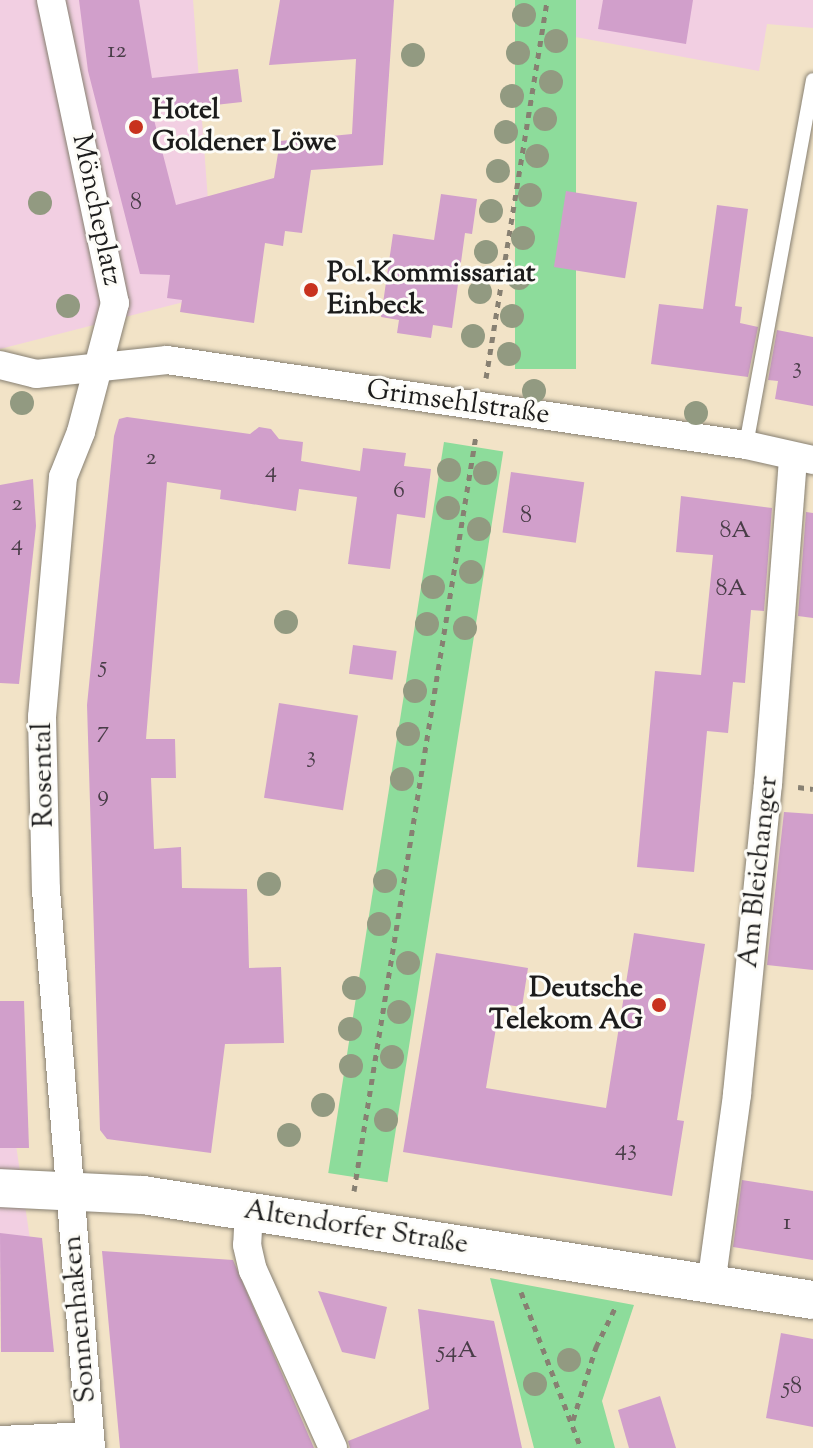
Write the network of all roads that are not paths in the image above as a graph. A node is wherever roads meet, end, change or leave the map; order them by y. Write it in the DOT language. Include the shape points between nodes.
graph roads {
  1 [pos="51,0"];
  2 [pos="813,80"];
  3 [pos="100,366"];
  4 [pos="1,368"];
  5 [pos="746,445"];
  6 [pos="803,459"];
  7 [pos="0,1188"];
  8 [pos="74,1190"];
  9 [pos="249,1210"];
  10 [pos="711,1285"];
  11 [pos="813,1300"];
  12 [pos="0,1440"];
  13 [pos="90,1442"];
  14 [pos="333,1448"];
  1 -- 3 [label="street, Möncheplatz" via="115,303"];
  2 -- 5 [label="lane"];
  3 -- 4 [label="street" via="36,374"];
  3 -- 5 [label="street, Grimsehlstraße" via="167,360"];
  3 -- 8 [label="street, Rosental" via="63,477 42,717 46,890"];
  5 -- 6 [label="street, Grimsehlstraße"];
  6 -- 10 [label="street, Am Bleichanger"];
  7 -- 8 [label="main road, Altendorfer Straße"];
  8 -- 9 [label="main road, Altendorfer Straße"];
  8 -- 13 [label="street, Sonnenhaken" via="71,1238"];
  9 -- 10 [label="main road, Altendorfer Straße"];
  9 -- 14 [label="street" via="247,1245 253,1270"];
  10 -- 11 [label="main road, Altendorfer Straße"];
  12 -- 13 [label="street"];
}
